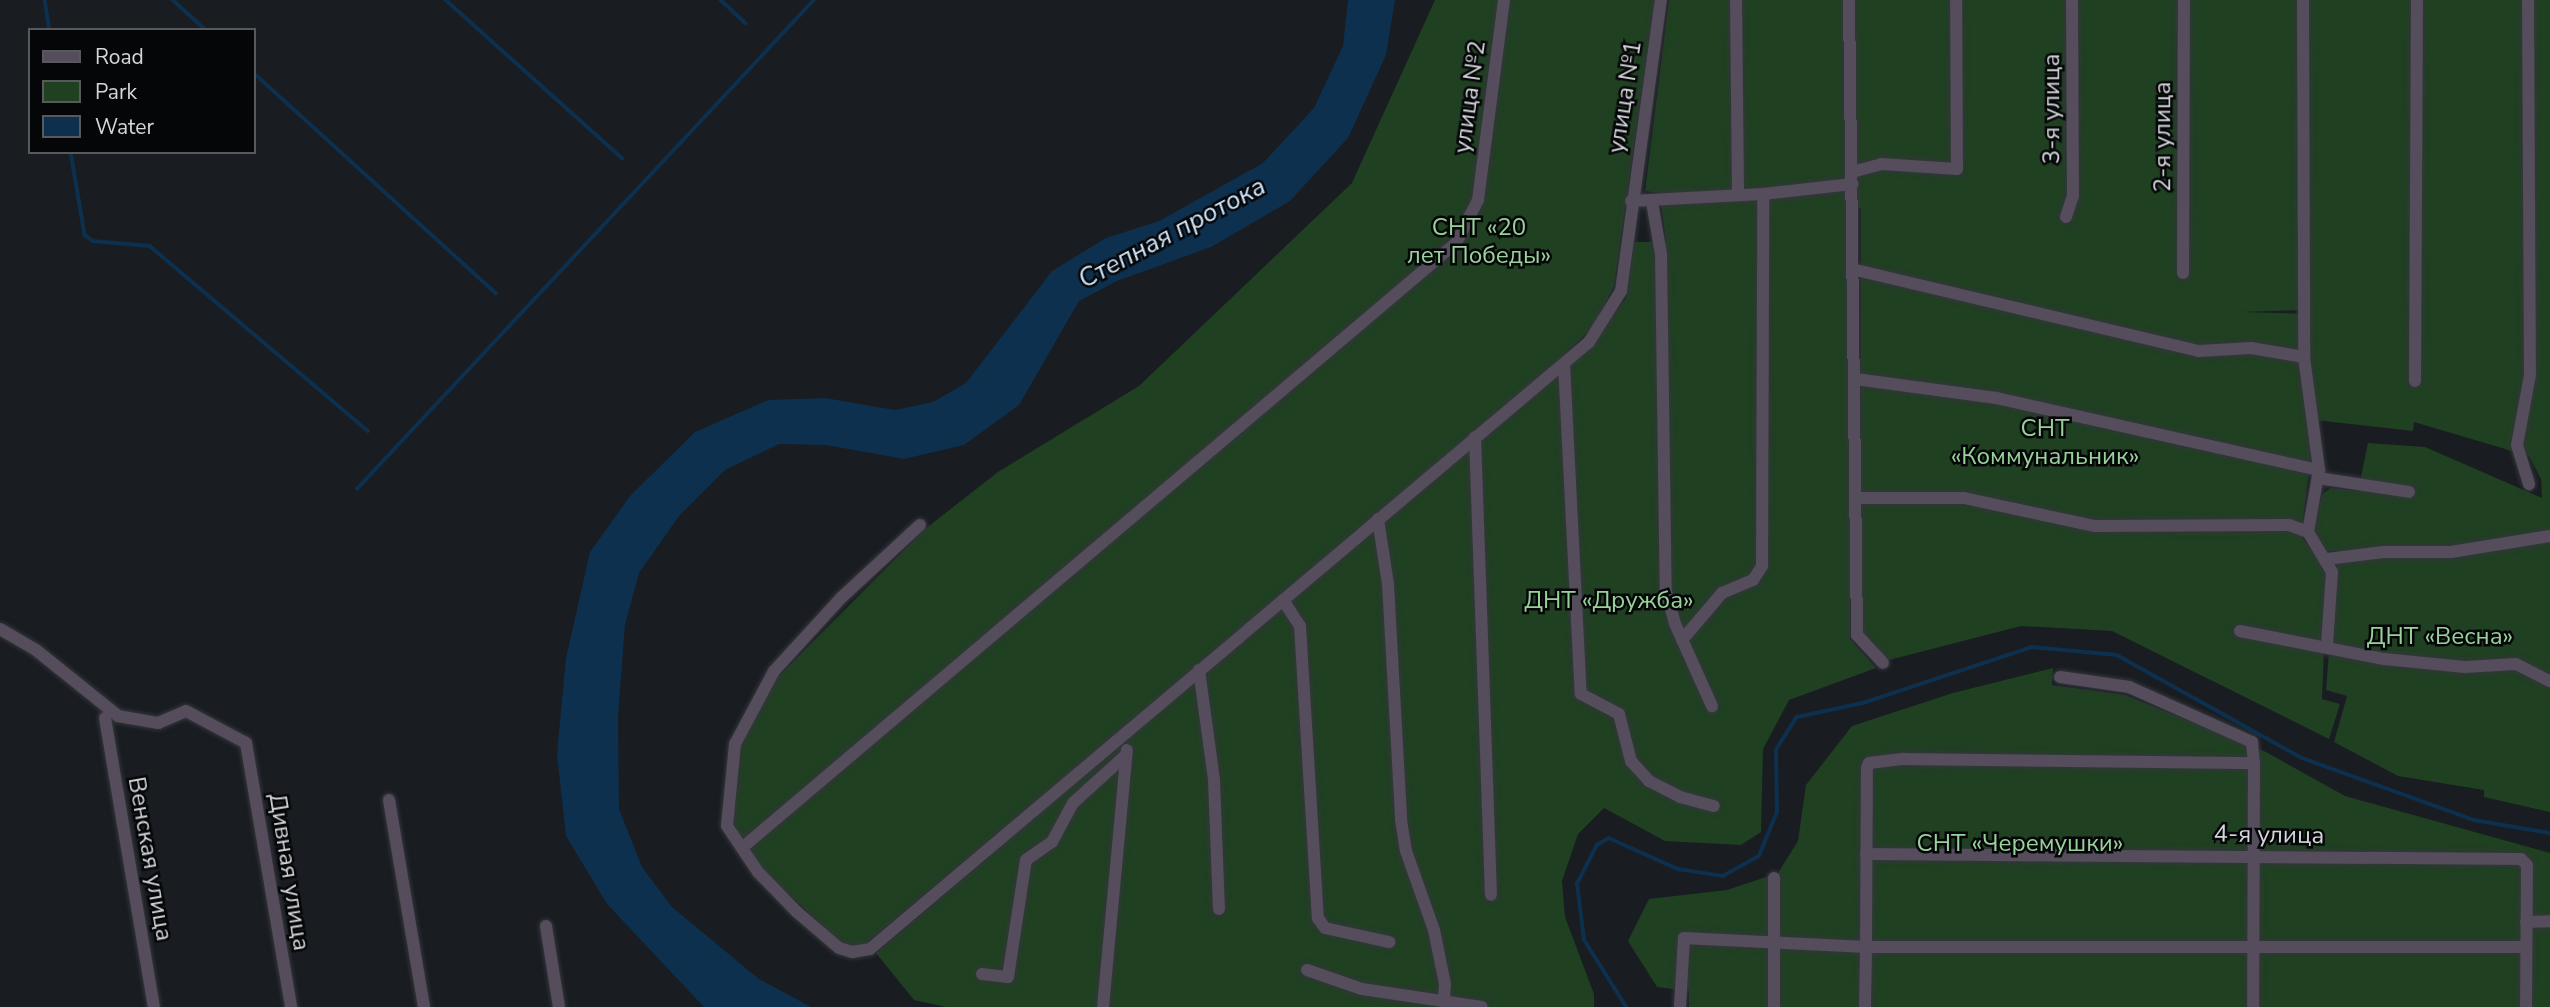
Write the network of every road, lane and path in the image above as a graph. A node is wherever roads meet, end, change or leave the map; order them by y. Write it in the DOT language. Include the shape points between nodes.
graph roads {
  1 [pos="1504,0"];
  2 [pos="1661,0"];
  3 [pos="1736,0"];
  4 [pos="1849,0"];
  5 [pos="1956,0"];
  6 [pos="2072,0"];
  7 [pos="2184,0"];
  8 [pos="2303,0"];
  9 [pos="2417,0"];
  10 [pos="2528,0"];
  11 [pos="1852,178"];
  12 [pos="1738,194"];
  13 [pos="1763,194"];
  14 [pos="1631,201"];
  15 [pos="1652,202"];
  16 [pos="2066,217"];
  17 [pos="1856,270"];
  18 [pos="2183,273"];
  19 [pos="2304,357"];
  20 [pos="1564,363"];
  21 [pos="1856,379"];
  22 [pos="2415,381"];
  23 [pos="1475,437"];
  24 [pos="2319,474"];
  25 [pos="2529,484"];
  26 [pos="2409,492"];
  27 [pos="1856,498"];
  28 [pos="1378,519"];
  29 [pos="920,525"];
  30 [pos="2308,531"];
  31 [pos="2550,536"];
  32 [pos="2327,559"];
  33 [pos="1283,600"];
  34 [pos="0,629"];
  35 [pos="2240,631"];
  36 [pos="1682,640"];
  37 [pos="2327,646"];
  38 [pos="1883,663"];
  39 [pos="1199,670"];
  40 [pos="2060,677"];
  41 [pos="2550,681"];
  42 [pos="1712,706"];
  43 [pos="105,718"];
  44 [pos="1128,732"];
  45 [pos="1126,755"];
  46 [pos="2254,763"];
  47 [pos="389,800"];
  48 [pos="1714,806"];
  49 [pos="743,847"];
  50 [pos="1866,854"];
  51 [pos="2254,856"];
  52 [pos="1774,878"];
  53 [pos="1491,895"];
  54 [pos="1219,909"];
  55 [pos="2550,921"];
  56 [pos="2526,922"];
  57 [pos="546,926"];
  58 [pos="1774,941"];
  59 [pos="1389,942"];
  60 [pos="2253,946"];
  61 [pos="1866,947"];
  62 [pos="2526,947"];
  63 [pos="1307,970"];
  64 [pos="982,974"];
  65 [pos="1444,998"];
  66 [pos="154,1007"];
  67 [pos="290,1007"];
  68 [pos="425,1007"];
  69 [pos="559,1007"];
  70 [pos="1103,1007"];
  71 [pos="1482,1007"];
  72 [pos="1680,1007"];
  73 [pos="1774,1007"];
  74 [pos="1865,1007"];
  75 [pos="2253,1007"];
  76 [pos="2526,1007"];
  1 -- 49 [label="street, улица №2" via="1478,200 1456,243"];
  2 -- 14 [label="street, улица №1"];
  3 -- 12 [label="street"];
  4 -- 11 [label="street"];
  5 -- 11 [label="street" via="1957,169 1881,164"];
  6 -- 16 [label="street, 3-я улица" via="2073,196"];
  7 -- 18 [label="street, 2-я улица"];
  8 -- 19 [label="street"];
  9 -- 22 [label="street"];
  10 -- 25 [label="street" via="2530,374 2517,445"];
  11 -- 13 [label="street"];
  11 -- 17 [label="street"];
  12 -- 13 [label="street"];
  12 -- 15 [label="street"];
  13 -- 36 [label="street" via="1762,566 1753,580 1722,593"];
  14 -- 15 [label="street"];
  14 -- 20 [label="street, улица №1" via="1621,291 1589,342"];
  15 -- 36 [label="street" via="1661,254 1666,592"];
  17 -- 19 [label="street" via="2199,351 2250,348"];
  17 -- 21 [label="street"];
  19 -- 24 [label="street"];
  20 -- 23 [label="street, улица №1"];
  20 -- 48 [label="street" via="1581,694 1619,713 1631,761 1649,781 1680,797"];
  21 -- 24 [label="street" via="1996,398"];
  21 -- 27 [label="street"];
  23 -- 28 [label="street, улица №1"];
  23 -- 53 [label="street"];
  24 -- 26 [label="street"];
  24 -- 30 [label="street"];
  27 -- 30 [label="street" via="1964,498 2095,526 2289,525"];
  27 -- 38 [label="street" via="1857,635"];
  28 -- 33 [label="street, улица №1"];
  28 -- 65 [label="street" via="1388,584 1401,820 1406,851 1434,930"];
  29 -- 49 [label="street, улица №1" via="841,598 774,671 735,744 727,826"];
  30 -- 32 [label="street"];
  31 -- 32 [label="street" via="2451,552 2384,552"];
  32 -- 37 [label="street" via="2332,572"];
  33 -- 39 [label="street, улица №1"];
  33 -- 59 [label="street" via="1300,626 1318,918 1325,929"];
  34 -- 67 [label="street, Дивная улица" via="36,650 118,716 158,723 186,710 246,743"];
  35 -- 37 [label="street"];
  36 -- 42 [label="street"];
  37 -- 41 [label="street" via="2385,659 2465,667 2516,664"];
  39 -- 44 [label="street, улица №1"];
  39 -- 54 [label="street" via="1214,780"];
  40 -- 46 [label="street" via="2129,687 2252,742"];
  43 -- 66 [label="street, Венская улица"];
  44 -- 45 [label="street"];
  44 -- 49 [label="street, улица №1" via="870,949 852,952 839,948 758,872"];
  45 -- 64 [label="street" via="1073,803 1052,842 1026,860 1008,977"];
  45 -- 70 [label="street"];
  46 -- 50 [label="street" via="1904,759 1870,763"];
  46 -- 51 [label="street"];
  47 -- 68 [label="street"];
  50 -- 51 [label="street, 4-я улица"];
  50 -- 61 [label="street"];
  51 -- 56 [label="street, 4-я улица" via="2521,859 2526,865"];
  51 -- 60 [label="street"];
  52 -- 58 [label="street"];
  55 -- 56 [label="street"];
  56 -- 62 [label="street, 4-я улица"];
  57 -- 69 [label="street"];
  58 -- 61 [label="street"];
  58 -- 72 [label="street" via="1682,939"];
  58 -- 73 [label="street"];
  60 -- 61 [label="street"];
  60 -- 62 [label="street"];
  60 -- 75 [label="street"];
  61 -- 74 [label="street"];
  62 -- 76 [label="street, 4-я улица"];
  63 -- 65 [label="street" via="1363,989"];
  65 -- 71 [label="street"];
}
